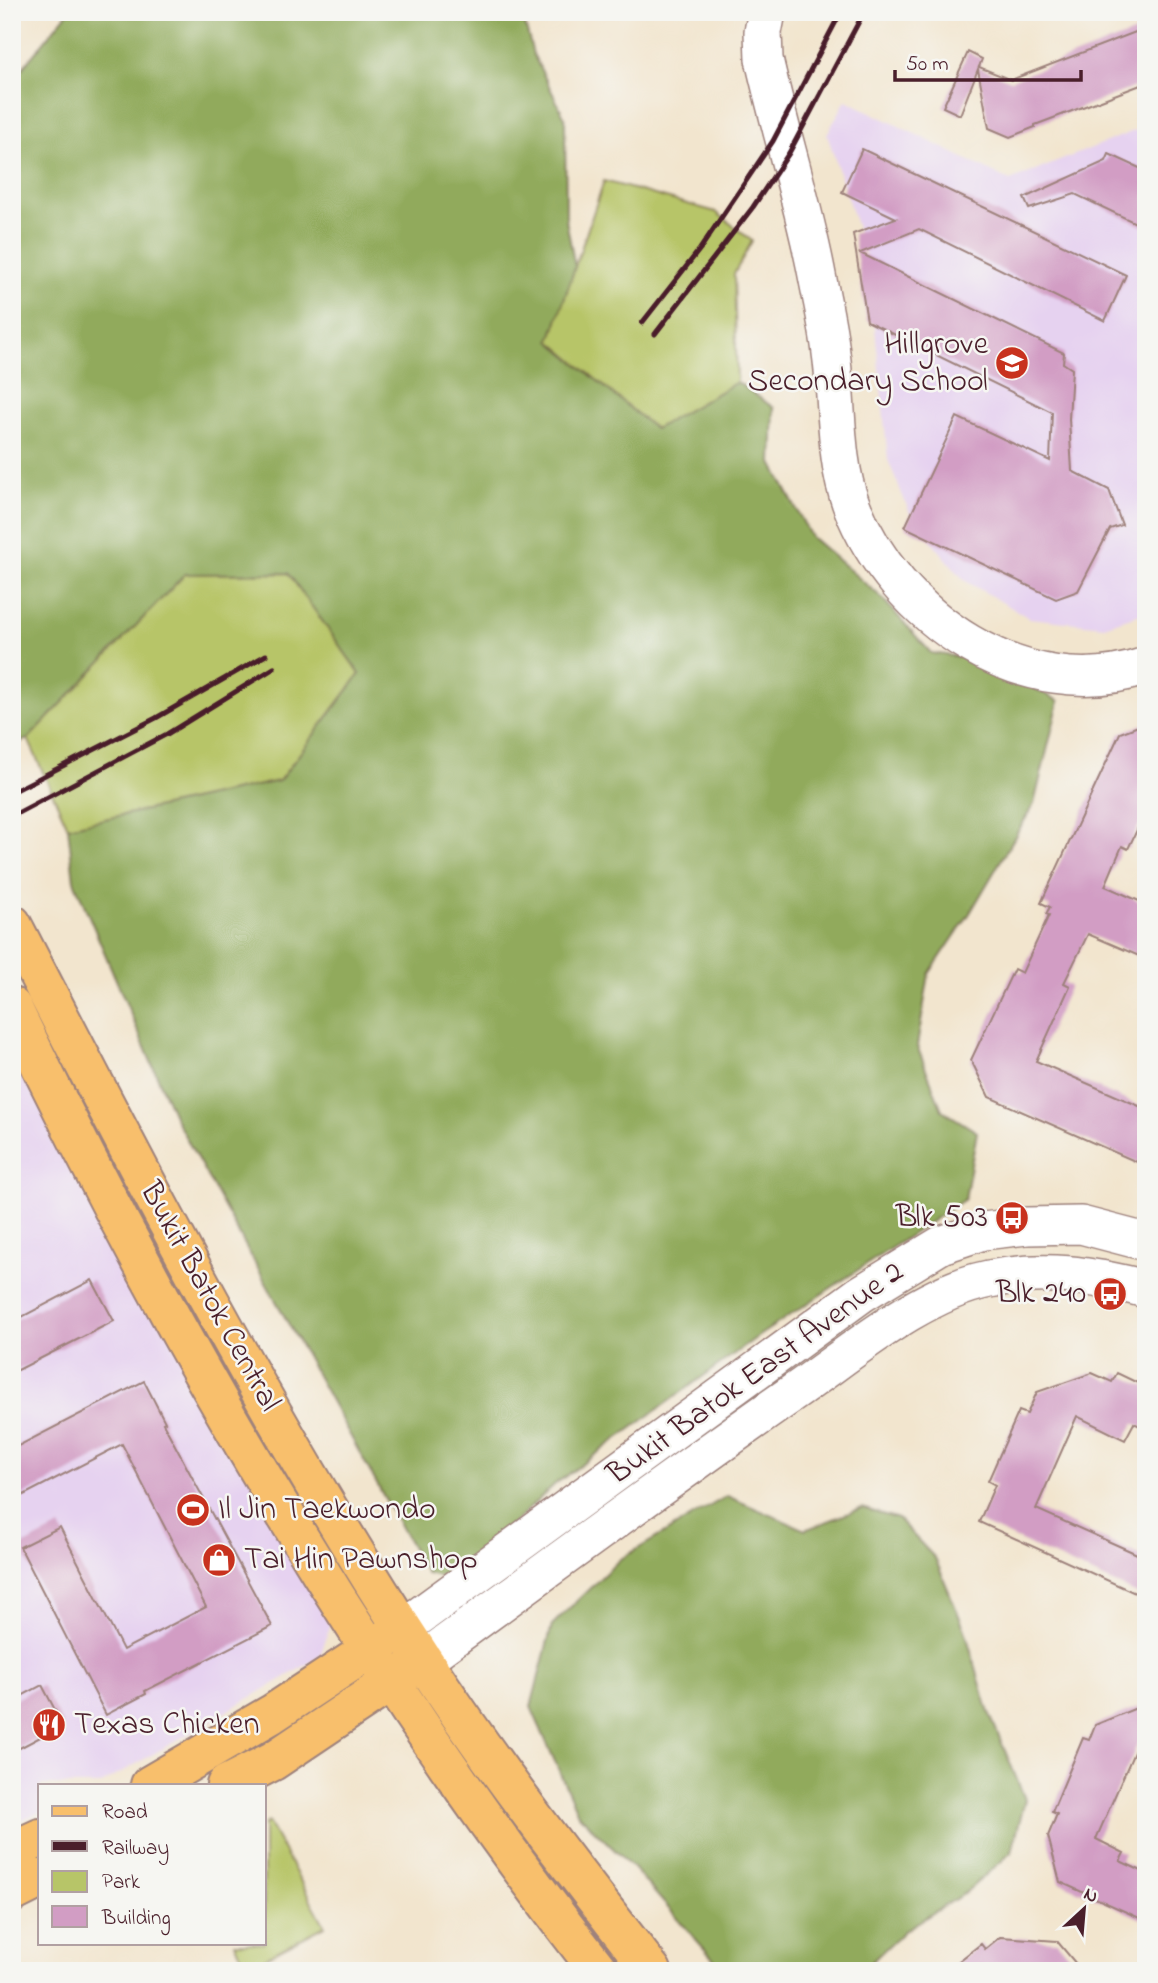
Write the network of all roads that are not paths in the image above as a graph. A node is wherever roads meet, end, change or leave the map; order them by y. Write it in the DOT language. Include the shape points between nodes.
graph roads {
  1 [pos="768,12"];
  2 [pos="786,12"];
  3 [pos="1146,647"];
  4 [pos="1146,666"];
  5 [pos="12,924"];
  6 [pos="12,1007"];
  7 [pos="1146,1242"];
  8 [pos="1146,1289"];
  9 [pos="402,1628"];
  10 [pos="396,1664"];
  11 [pos="152,1784"];
  12 [pos="228,1784"];
  13 [pos="38,1839"];
  14 [pos="12,1851"];
  15 [pos="38,1880"];
  16 [pos="12,1894"];
  17 [pos="600,1971"];
  18 [pos="652,1971"];
  1 -- 4 [label="street" via="764,60 807,225 831,352 838,433 851,503 880,562 924,612 967,643 1019,666 1068,677 1125,674"];
  2 -- 3 [label="street" via="782,57 825,221 869,498 896,552 936,598 976,626 1025,648 1069,659 1121,655"];
  5 -- 9 [label="main road, Bukit Batok Central" via="123,1142 239,1354"];
  6 -- 10 [label="main road, Bukit Batok Central" via="87,1161 284,1517"];
  7 -- 9 [label="street, Bukit Batok East Avenue 2" via="1081,1225 983,1231 942,1245 861,1294"];
  8 -- 10 [label="street, Bukit Batok East Avenue 2" via="1087,1274 1032,1274 988,1279 947,1293 866,1342"];
  9 -- 10 [label="main road"];
  10 -- 11 [label="main road"];
  10 -- 12 [label="main road" via="272,1761"];
  10 -- 17 [label="main road" via="515,1860"];
  10 -- 18 [label="main road" via="562,1856"];
  13 -- 14 [label="main road"];
  15 -- 16 [label="main road"];
}
